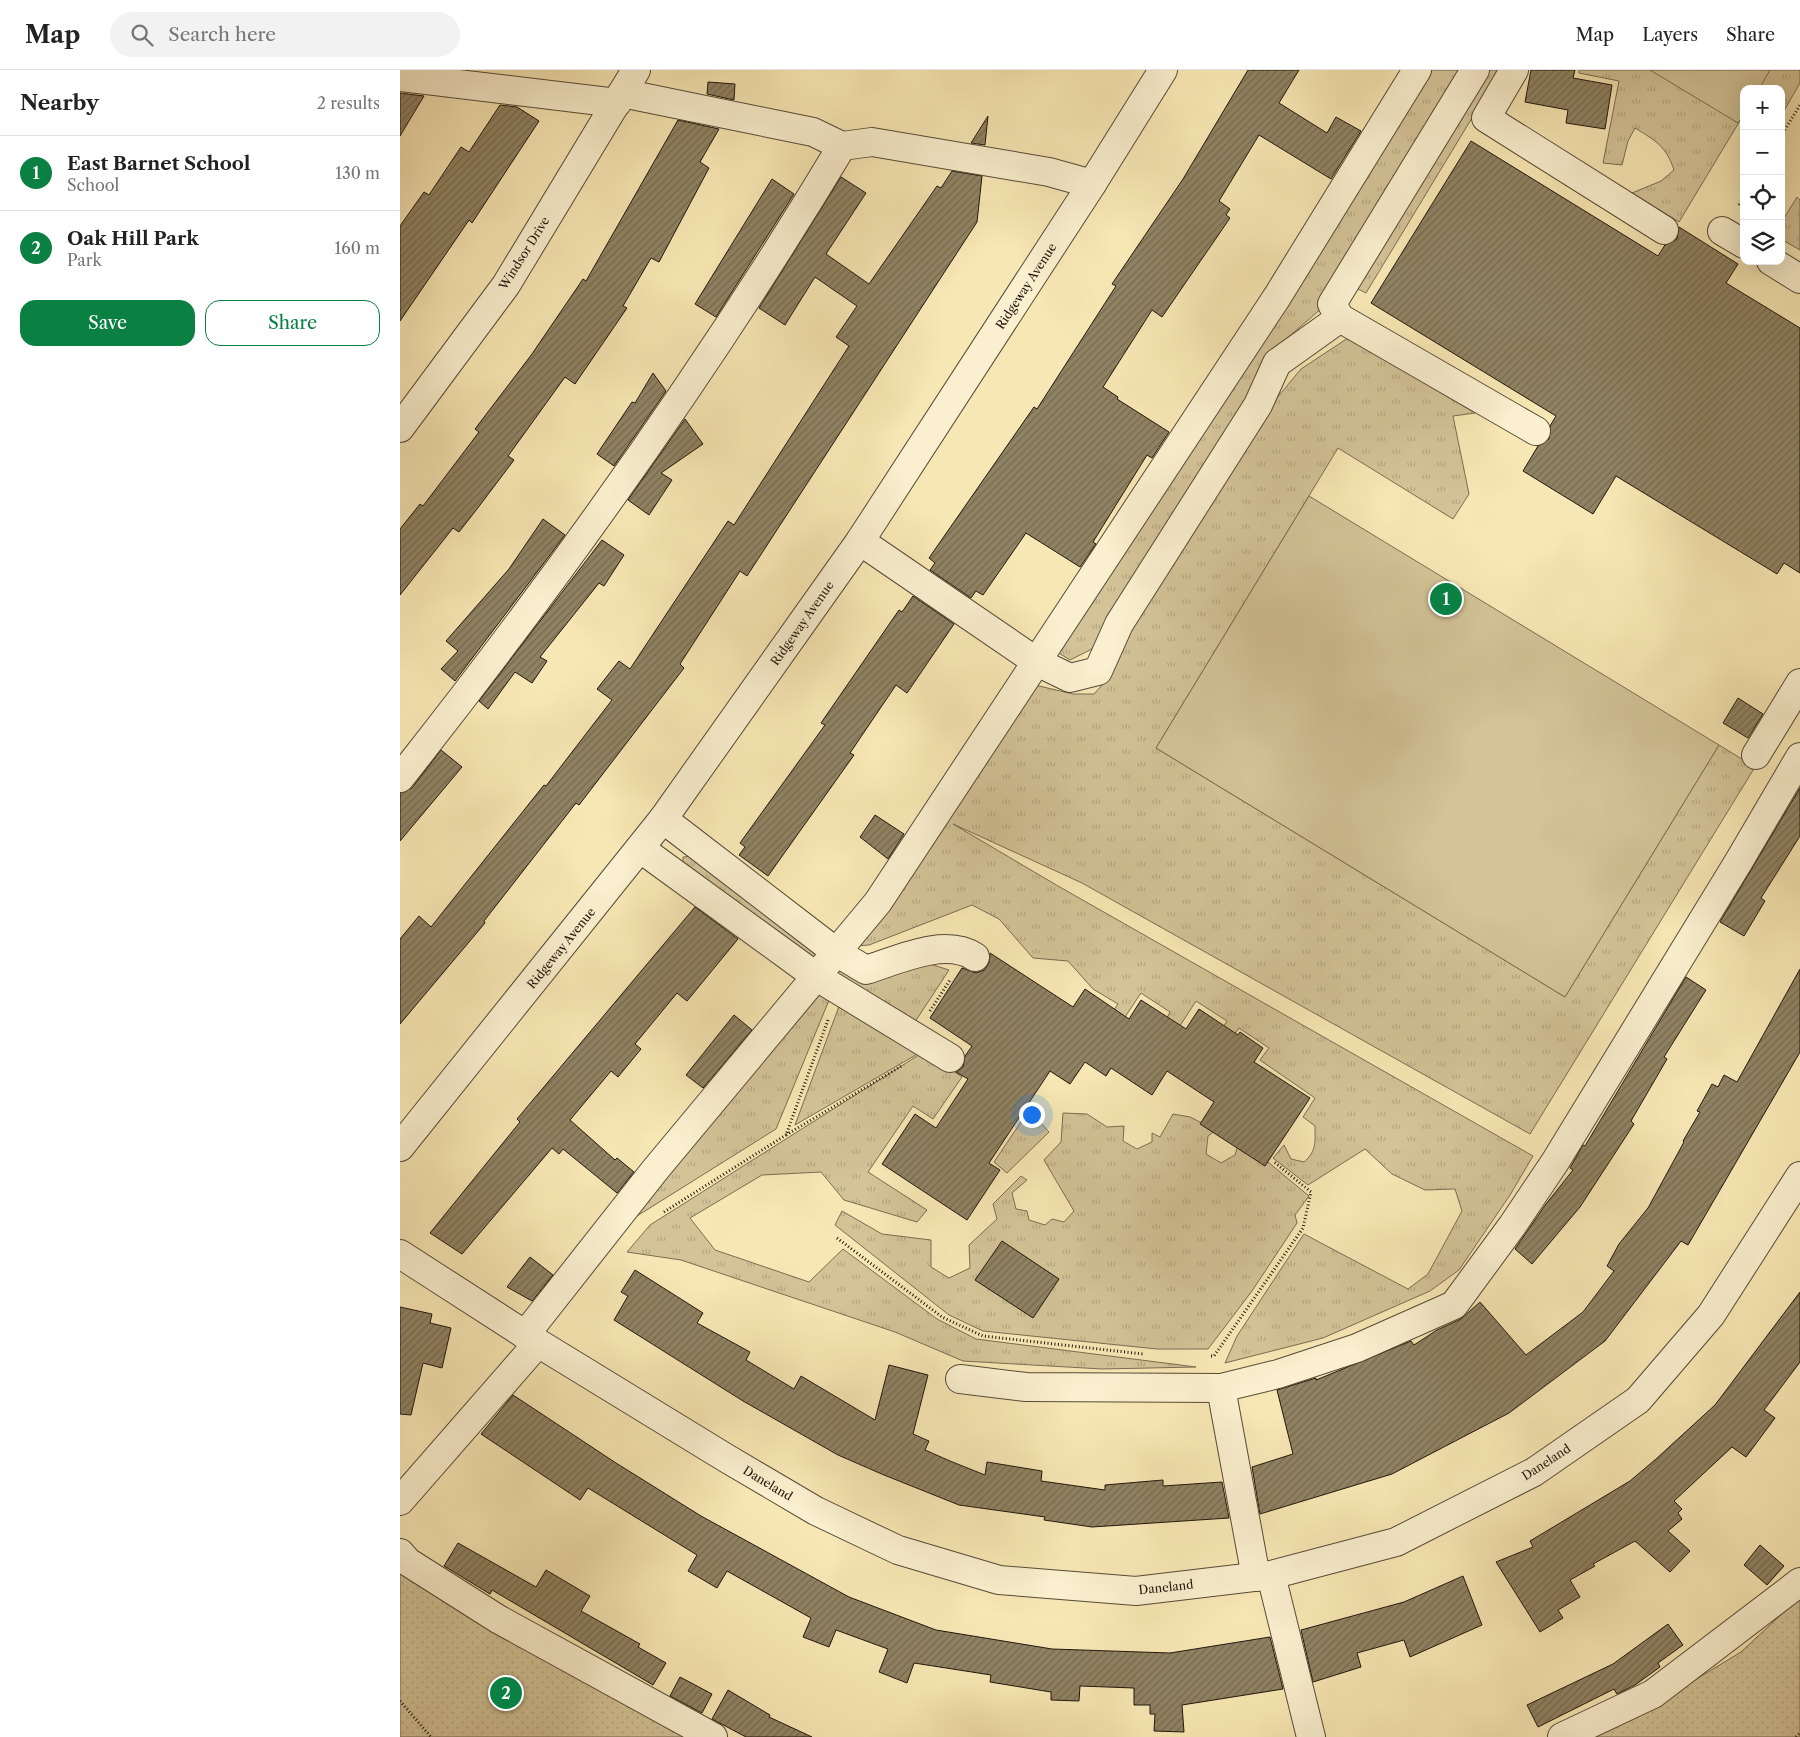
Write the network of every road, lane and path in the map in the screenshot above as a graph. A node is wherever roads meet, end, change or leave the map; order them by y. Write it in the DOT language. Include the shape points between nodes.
graph roads {
  1 [pos="636,70"];
  2 [pos="1163,70"];
  3 [pos="1417,70"];
  4 [pos="1475,70"];
  5 [pos="1514,70"];
  6 [pos="400,77"];
  7 [pos="620,98"];
  8 [pos="1800,105"];
  9 [pos="1785,130"];
  10 [pos="842,146"];
  11 [pos="1092,184"];
  12 [pos="1740,203"];
  13 [pos="1737,208"];
  14 [pos="1664,230"];
  15 [pos="1777,265"];
  16 [pos="1800,279"];
  17 [pos="1340,318"];
  18 [pos="400,428"];
  19 [pos="1536,432"];
  20 [pos="860,541"];
  21 [pos="1037,662"];
  22 [pos="1800,683"];
  23 [pos="1756,755"];
  24 [pos="1800,757"];
  25 [pos="400,778"];
  26 [pos="663,819"];
  27 [pos="641,849"];
  28 [pos="836,952"];
  29 [pos="971,954"];
  30 [pos="828,984"];
  31 [pos="933,1046"];
  32 [pos="786,1135"];
  33 [pos="400,1147"];
  34 [pos="1273,1161"];
  35 [pos="1800,1176"];
  36 [pos="662,1213"];
  37 [pos="837,1238"];
  38 [pos="400,1254"];
  39 [pos="532,1339"];
  40 [pos="1150,1355"];
  41 [pos="1205,1356"];
  42 [pos="960,1379"];
  43 [pos="1221,1388"];
  44 [pos="400,1502"];
  45 [pos="400,1553"];
  46 [pos="1264,1576"];
  47 [pos="1800,1582"];
  48 [pos="400,1701"];
  49 [pos="1800,1733"];
  50 [pos="431,1737"];
  51 [pos="713,1737"];
  52 [pos="1311,1737"];
  53 [pos="1562,1737"];
  54 [pos="1796,1737"];
  1 -- 7 [label="street, Windsor Drive"];
  2 -- 11 [label="street, Ridgeway Avenue"];
  3 -- 21 [label="street" via="1277,297"];
  4 -- 17 [label="street" via="1332,304"];
  5 -- 14 [label="street" via="1486,118"];
  6 -- 7 [label="street"];
  7 -- 10 [label="street" via="813,132"];
  7 -- 18 [label="street, Windsor Drive" via="506,285"];
  8 -- 9 [label="path"];
  10 -- 11 [label="street" via="872,142 1049,172"];
  10 -- 25 [label="street" via="705,360 588,530 494,659"];
  11 -- 20 [label="street, Ridgeway Avenue"];
  12 -- 13 [label="path"];
  15 -- 16 [label="street"];
  17 -- 19 [label="street"];
  17 -- 21 [label="street" via="1277,363 1258,405 1119,624 1098,671 1070,678"];
  20 -- 21 [label="street"];
  20 -- 26 [label="street, Ridgeway Avenue"];
  21 -- 28 [label="street" via="878,902"];
  22 -- 23 [label="street"];
  24 -- 43 [label="street" via="1555,1162 1454,1305 1357,1348 1278,1374"];
  26 -- 27 [label="street, Ridgeway Avenue"];
  26 -- 28 [label="street"];
  27 -- 30 [label="street"];
  27 -- 33 [label="street, Ridgeway Avenue"];
  28 -- 29 [label="street" via="866,970 943,947"];
  28 -- 30 [label="street"];
  29 -- 31 [label="path"];
  30 -- 31 [label="street"];
  30 -- 32 [label="path"];
  30 -- 39 [label="street" via="655,1170"];
  31 -- 32 [label="path"];
  32 -- 36 [label="path"];
  34 -- 41 [label="path" via="1311,1192 1303,1228 1214,1356"];
  35 -- 46 [label="street, Daneland" via="1711,1315 1638,1400 1534,1472 1396,1542"];
  37 -- 40 [label="path" via="942,1317 983,1336"];
  38 -- 39 [label="street, Daneland"];
  39 -- 44 [label="street"];
  39 -- 46 [label="street, Daneland" via="816,1511 898,1550 999,1580 1136,1591"];
  42 -- 43 [label="street" via="1026,1387"];
  43 -- 46 [label="street"];
  45 -- 51 [label="street" via="408,1562 498,1619"];
  46 -- 52 [label="street"];
  47 -- 53 [label="street" via="1653,1694"];
  48 -- 50 [label="path"];
  49 -- 54 [label="path"];
}
